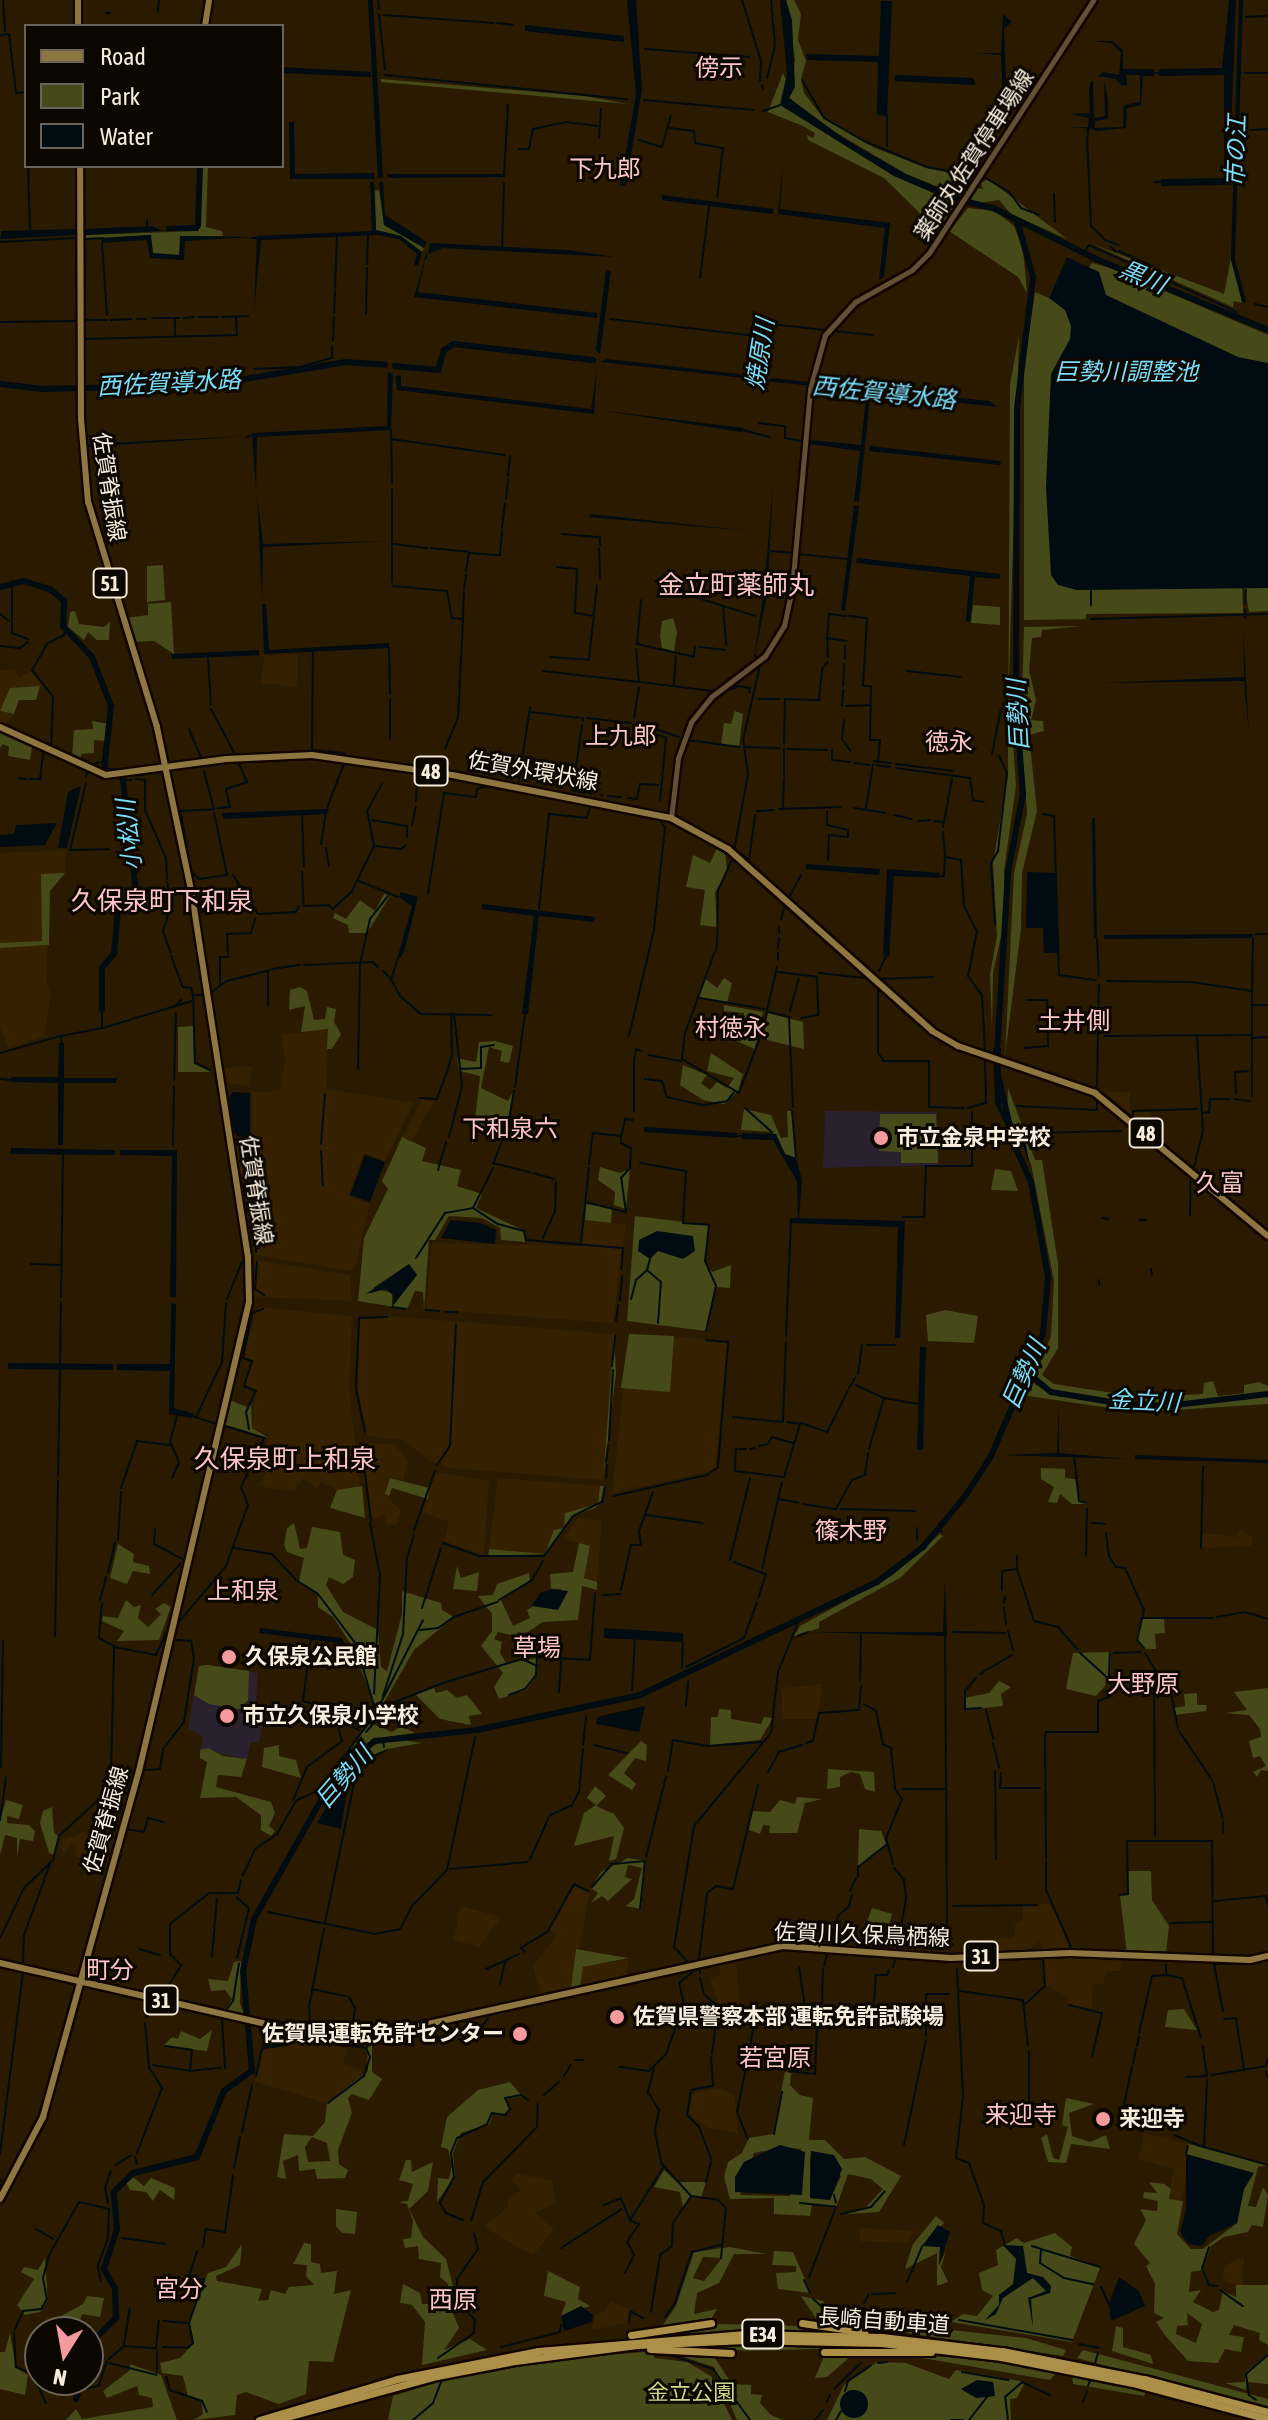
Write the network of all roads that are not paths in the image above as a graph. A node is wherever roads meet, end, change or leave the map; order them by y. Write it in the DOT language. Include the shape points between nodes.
graph roads {
  1 [pos="78,0"];
  2 [pos="209,0"];
  3 [pos="1093,0"];
  4 [pos="78,24"];
  5 [pos="205,24"];
  6 [pos="80,168"];
  7 [pos="0,727"];
  8 [pos="166,767"];
  9 [pos="671,818"];
  10 [pos="1268,1236"];
  11 [pos="1268,1956"];
  12 [pos="0,1963"];
  13 [pos="79,1980"];
  14 [pos="0,2199"];
  15 [pos="711,2323"];
  16 [pos="802,2323"];
  17 [pos="924,2341"];
  18 [pos="538,2351"];
  19 [pos="583,2351"];
  20 [pos="824,2352"];
  21 [pos="731,2353"];
  22 [pos="1001,2357"];
  23 [pos="1268,2412"];
  24 [pos="1268,2419"];
  25 [pos="259,2420"];
  26 [pos="275,2420"];
  1 -- 4 [label="main road"];
  2 -- 5 [label="main road"];
  3 -- 9 [label="main road, 薬師丸佐賀停車場線" via="944,231 912,270 855,302 819,348 810,389 791,598 780,634 757,663 711,697 691,722 678,758"];
  6 -- 8 [label="main road, 佐賀脊振線 / 51" via="83,462 92,521"];
  7 -- 8 [label="main road, 佐賀外環状線 / 48" via="83,768 121,775"];
  8 -- 9 [label="main road, 佐賀外環状線 / 48" via="257,756 347,758"];
  8 -- 13 [label="main road, 佐賀脊振線 / 51" via="231,1140 249,1302 139,1771"];
  9 -- 10 [label="main road, 佐賀外環状線 / 48" via="728,849 911,1015 958,1046 1095,1093"];
  11 -- 13 [label="main road, 佐賀川久保鳥栖線 / 31" via="951,1958 794,1946 363,2041"];
  12 -- 13 [label="main road, 31"];
  13 -- 14 [label="main road, 佐賀脊振線 / 51" via="37,2134"];
  15 -- 18 [label="highway"];
  16 -- 17 [label="highway"];
  17 -- 18 [label="highway, 長崎自動車道 / E34" via="745,2334"];
  17 -- 23 [label="highway, 長崎自動車道 / E34" via="1062,2361"];
  18 -- 25 [label="highway, 長崎自動車道 / E34" via="397,2379"];
  19 -- 21 [label="highway" via="680,2348"];
  19 -- 22 [label="highway, 長崎自動車道 / E34" via="791,2340"];
  19 -- 26 [label="highway, 長崎自動車道 / E34" via="437,2376"];
  20 -- 22 [label="highway" via="901,2350"];
  22 -- 24 [label="highway, 長崎自動車道 / E34" via="1137,2384"];
}
